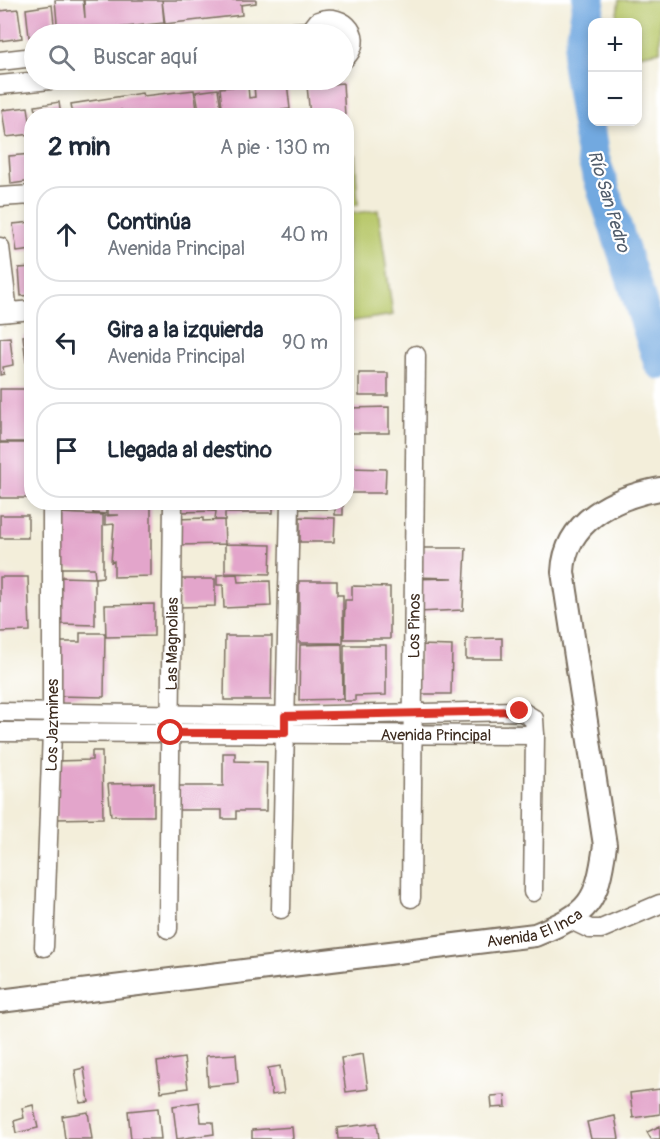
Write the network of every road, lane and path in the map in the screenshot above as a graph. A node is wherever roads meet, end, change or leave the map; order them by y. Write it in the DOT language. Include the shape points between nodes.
graph roads {
  1 [pos="316,24"];
  2 [pos="346,24"];
  3 [pos="24,58"];
  4 [pos="0,61"];
  5 [pos="24,83"];
  6 [pos="0,85"];
  7 [pos="24,196"];
  8 [pos="0,197"];
  9 [pos="0,247"];
  10 [pos="24,311"];
  11 [pos="4,312"];
  12 [pos="416,355"];
  13 [pos="660,489"];
  14 [pos="52,510"];
  15 [pos="173,510"];
  16 [pos="290,510"];
  17 [pos="0,712"];
  18 [pos="52,712"];
  19 [pos="171,714"];
  20 [pos="412,715"];
  21 [pos="285,725"];
  22 [pos="0,732"];
  23 [pos="52,732"];
  24 [pos="171,733"];
  25 [pos="413,734"];
  26 [pos="535,735"];
  27 [pos="533,892"];
  28 [pos="411,898"];
  29 [pos="660,904"];
  30 [pos="281,909"];
  31 [pos="569,919"];
  32 [pos="168,929"];
  33 [pos="44,947"];
  34 [pos="0,1002"];
  1 -- 2 [label="street" via="326,18"];
  3 -- 4 [label="street"];
  5 -- 6 [label="street"];
  7 -- 8 [label="street"];
  9 -- 11 [label="street"];
  10 -- 11 [label="street"];
  12 -- 20 [label="street, Los Pinos"];
  13 -- 31 [label="street, Avenida El Inca" via="612,502 594,515 567,546 564,557 563,572 605,845 600,880 588,906"];
  14 -- 18 [label="street, Los Jazmines"];
  15 -- 19 [label="street, Las Magnolias"];
  16 -- 21 [label="street"];
  17 -- 18 [label="street, Avenida Principal"];
  18 -- 19 [label="street, Avenida Principal"];
  18 -- 23 [label="street, Los Jazmines"];
  19 -- 21 [label="street, Avenida Principal"];
  19 -- 24 [label="street, Las Magnolias"];
  20 -- 21 [label="street, Avenida Principal"];
  20 -- 25 [label="street, Los Pinos"];
  20 -- 26 [label="street, Avenida Principal" via="520,711 534,718"];
  21 -- 24 [label="street, Avenida Principal"];
  21 -- 25 [label="street, Avenida Principal"];
  21 -- 30 [label="street"];
  22 -- 23 [label="street, Avenida Principal"];
  23 -- 24 [label="street, Avenida Principal"];
  23 -- 33 [label="street, Los Jazmines"];
  24 -- 32 [label="street, Las Magnolias"];
  25 -- 26 [label="street, Avenida Principal"];
  25 -- 28 [label="street, Los Pinos"];
  26 -- 27 [label="street"];
  29 -- 31 [label="street" via="600,929 590,929"];
  31 -- 34 [label="street, Avenida El Inca" via="535,935"];
}
